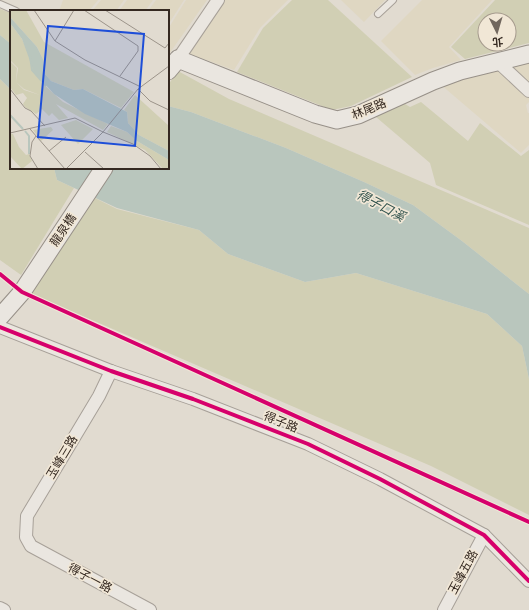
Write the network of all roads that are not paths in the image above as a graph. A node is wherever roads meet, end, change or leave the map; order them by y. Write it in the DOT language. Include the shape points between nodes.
graph roads {
  1 [pos="218,0"];
  2 [pos="393,0"];
  3 [pos="0,4"];
  4 [pos="14,10"];
  5 [pos="378,14"];
  6 [pos="529,54"];
  7 [pos="498,62"];
  8 [pos="172,64"];
  9 [pos="529,91"];
  10 [pos="103,169"];
  11 [pos="2,311"];
  12 [pos="0,327"];
  13 [pos="111,371"];
  14 [pos="484,534"];
  15 [pos="31,546"];
  16 [pos="529,581"];
  17 [pos="0,608"];
  18 [pos="4,610"];
  19 [pos="150,610"];
  20 [pos="444,610"];
  1 -- 8 [label="street"];
  2 -- 5 [label="lane"];
  3 -- 4 [label="lane"];
  6 -- 7 [label="street, 林尾路"];
  7 -- 8 [label="street, 林尾路" via="460,71 358,115 337,120"];
  7 -- 9 [label="street"];
  10 -- 11 [label="street, 龍泉橋" via="22,292"];
  12 -- 13 [label="street, 得子路"];
  13 -- 14 [label="street, 得子路" via="193,399 308,444"];
  13 -- 15 [label="street, 玉峰三路" via="99,396 27,516 26,537"];
  14 -- 16 [label="street, 得子路"];
  14 -- 20 [label="street, 玉峰五路"];
  15 -- 19 [label="street, 得子一路"];
  17 -- 18 [label="street"];
}
